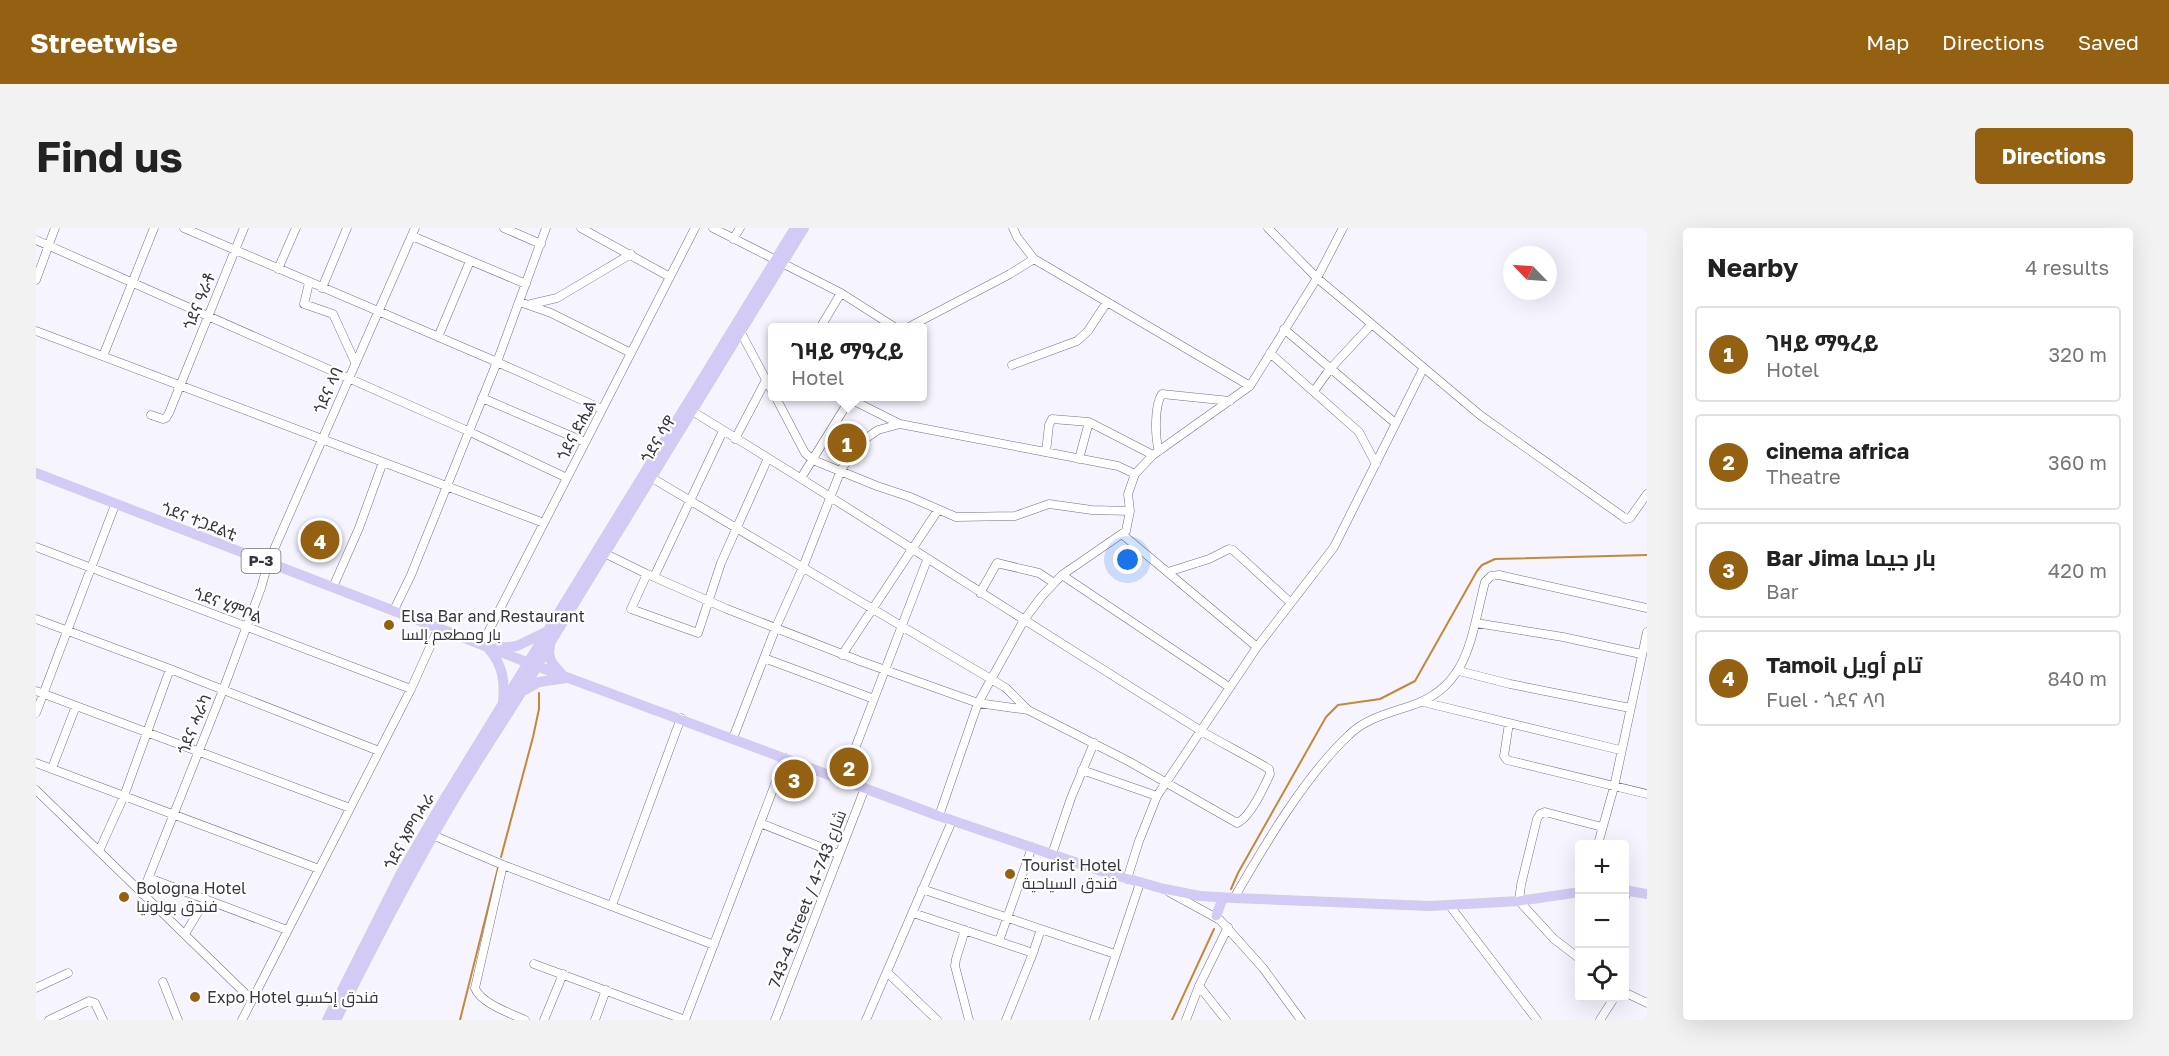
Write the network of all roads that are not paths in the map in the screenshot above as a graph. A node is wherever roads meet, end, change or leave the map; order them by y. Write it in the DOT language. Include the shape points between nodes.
graph roads {
  1 [pos="55,228"];
  2 [pos="154,228"];
  3 [pos="184,228"];
  4 [pos="244,228"];
  5 [pos="296,228"];
  6 [pos="347,228"];
  7 [pos="415,228"];
  8 [pos="504,228"];
  9 [pos="546,228"];
  10 [pos="581,228"];
  11 [pos="695,228"];
  12 [pos="713,228"];
  13 [pos="740,228"];
  14 [pos="795,228"];
  15 [pos="804,228"];
  16 [pos="1013,228"];
  17 [pos="1268,228"];
  18 [pos="1343,228"];
  19 [pos="411,236"];
  20 [pos="733,239"];
  21 [pos="36,240"];
  22 [pos="541,244"];
  23 [pos="49,245"];
  24 [pos="235,250"];
  25 [pos="631,254"];
  26 [pos="1034,259"];
  27 [pos="470,261"];
  28 [pos="779,261"];
  29 [pos="278,269"];
  30 [pos="670,277"];
  31 [pos="1317,278"];
  32 [pos="36,280"];
  33 [pos="133,283"];
  34 [pos="309,283"];
  35 [pos="526,285"];
  36 [pos="322,288"];
  37 [pos="841,293"];
  38 [pos="520,302"];
  39 [pos="1107,302"];
  40 [pos="531,304"];
  41 [pos="377,311"];
  42 [pos="208,315"];
  43 [pos="822,323"];
  44 [pos="890,323"];
  45 [pos="915,323"];
  46 [pos="1371,325"];
  47 [pos="738,328"];
  48 [pos="1284,329"];
  49 [pos="36,331"];
  50 [pos="438,337"];
  51 [pos="631,353"];
  52 [pos="1270,353"];
  53 [pos="103,356"];
  54 [pos="355,362"];
  55 [pos="497,362"];
  56 [pos="1012,365"];
  57 [pos="1330,369"];
  58 [pos="1424,369"];
  59 [pos="348,378"];
  60 [pos="766,380"];
  61 [pos="768,384"];
  62 [pos="180,385"];
  63 [pos="1250,386"];
  64 [pos="1314,391"];
  65 [pos="482,398"];
  66 [pos="778,401"];
  67 [pos="849,401"];
  68 [pos="857,401"];
  69 [pos="1230,401"];
  70 [pos="602,409"];
  71 [pos="689,410"];
  72 [pos="151,415"];
  73 [pos="1089,422"];
  74 [pos="1395,423"];
  75 [pos="900,424"];
  76 [pos="468,431"];
  77 [pos="723,431"];
  78 [pos="735,439"];
  79 [pos="321,440"];
  80 [pos="585,442"];
  81 [pos="1046,452"];
  82 [pos="1156,453"];
  83 [pos="768,458"];
  84 [pos="1079,459"];
  85 [pos="813,460"];
  86 [pos="383,462"];
  87 [pos="1376,464"];
  88 [pos="841,470"];
  89 [pos="36,473"];
  90 [pos="1135,474"];
  91 [pos="649,475"];
  92 [pos="567,478"];
  93 [pos="801,478"];
  94 [pos="446,486"];
  95 [pos="1647,494"];
  96 [pos="829,496"];
  97 [pos="691,501"];
  98 [pos="115,505"];
  99 [pos="938,510"];
  100 [pos="1130,511"];
  101 [pos="544,523"];
  102 [pos="736,528"];
  103 [pos="1123,535"];
  104 [pos="36,547"];
  105 [pos="912,550"];
  106 [pos="602,552"];
  107 [pos="927,560"];
  108 [pos="268,563"];
  109 [pos="803,567"];
  110 [pos="91,568"];
  111 [pos="1168,572"];
  112 [pos="1062,575"];
  113 [pos="650,576"];
  114 [pos="1054,583"];
  115 [pos="333,587"];
  116 [pos="980,593"];
  117 [pos="707,600"];
  118 [pos="1291,603"];
  119 [pos="873,608"];
  120 [pos="1647,608"];
  121 [pos="394,610"];
  122 [pos="36,620"];
  123 [pos="1024,620"];
  124 [pos="1476,623"];
  125 [pos="903,625"];
  126 [pos="247,627"];
  127 [pos="439,627"];
  128 [pos="776,627"];
  129 [pos="67,631"];
  130 [pos="1647,632"];
  131 [pos="550,635"];
  132 [pos="487,646"];
  133 [pos="1257,647"];
  134 [pos="1641,654"];
  135 [pos="842,655"];
  136 [pos="764,658"];
  137 [pos="528,662"];
  138 [pos="538,666"];
  139 [pos="170,669"];
  140 [pos="886,671"];
  141 [pos="1458,671"];
  142 [pos="567,677"];
  143 [pos="990,679"];
  144 [pos="1229,687"];
  145 [pos="411,689"];
  146 [pos="223,690"];
  147 [pos="39,693"];
  148 [pos="521,693"];
  149 [pos="874,699"];
  150 [pos="1423,702"];
  151 [pos="978,703"];
  152 [pos="503,704"];
  153 [pos="76,706"];
  154 [pos="1630,708"];
  155 [pos="1029,710"];
  156 [pos="36,713"];
  157 [pos="681,718"];
  158 [pos="1509,723"];
  159 [pos="1200,730"];
  160 [pos="148,733"];
  161 [pos="733,738"];
  162 [pos="1094,743"];
  163 [pos="1620,750"];
  164 [pos="379,751"];
  165 [pos="197,752"];
  166 [pos="785,758"];
  167 [pos="36,763"];
  168 [pos="52,768"];
  169 [pos="1082,770"];
  170 [pos="843,780"];
  171 [pos="1166,782"];
  172 [pos="1614,787"];
  173 [pos="865,788"];
  174 [pos="36,790"];
  175 [pos="1647,794"];
  176 [pos="124,796"];
  177 [pos="1157,796"];
  178 [pos="350,808"];
  179 [pos="173,815"];
  180 [pos="939,816"];
  181 [pos="952,821"];
  182 [pos="760,823"];
  183 [pos="1602,827"];
  184 [pos="429,834"];
  185 [pos="1599,840"];
  186 [pos="1032,847"];
  187 [pos="99,852"];
  188 [pos="838,854"];
  189 [pos="1052,854"];
  190 [pos="503,865"];
  191 [pos="319,869"];
  192 [pos="149,878"];
  193 [pos="1127,879"];
  194 [pos="1140,883"];
  195 [pos="922,889"];
  196 [pos="1164,889"];
  197 [pos="1629,891"];
  198 [pos="1575,893"];
  199 [pos="142,894"];
  200 [pos="1647,894"];
  201 [pos="1222,898"];
  202 [pos="1234,898"];
  203 [pos="206,899"];
  204 [pos="1519,901"];
  205 [pos="612,905"];
  206 [pos="1450,906"];
  207 [pos="913,913"];
  208 [pos="1216,916"];
  209 [pos="1008,917"];
  210 [pos="1227,927"];
  211 [pos="1041,929"];
  212 [pos="287,930"];
  213 [pos="965,930"];
  214 [pos="185,934"];
  215 [pos="999,941"];
  216 [pos="714,945"];
  217 [pos="1033,953"];
  218 [pos="1115,954"];
  219 [pos="1575,955"];
  220 [pos="534,964"];
  221 [pos="68,973"];
  222 [pos="888,973"];
  223 [pos="563,974"];
  224 [pos="163,981"];
  225 [pos="1199,987"];
  226 [pos="36,988"];
  227 [pos="606,990"];
  228 [pos="1629,994"];
  229 [pos="252,1000"];
  230 [pos="1611,1002"];
  231 [pos="1647,1003"];
  232 [pos="1095,1016"];
  233 [pos="49,1020"];
  234 [pos="103,1020"];
  235 [pos="178,1020"];
  236 [pos="242,1020"];
  237 [pos="327,1020"];
  238 [pos="336,1020"];
  239 [pos="525,1020"];
  240 [pos="544,1020"];
  241 [pos="595,1020"];
  242 [pos="685,1020"];
  243 [pos="775,1020"];
  244 [pos="866,1020"];
  245 [pos="937,1020"];
  246 [pos="969,1020"];
  247 [pos="1006,1020"];
  248 [pos="1089,1020"];
  249 [pos="1186,1020"];
  250 [pos="1226,1020"];
  251 [pos="1301,1020"];
  252 [pos="1537,1020"];
  253 [pos="1600,1020"];
  1 -- 23 [label="street"];
  2 -- 33 [label="street"];
  3 -- 24 [label="street"];
  4 -- 24 [label="street, ጎደና ዓራቶ"];
  5 -- 29 [label="street"];
  6 -- 36 [label="street"];
  7 -- 19 [label="street, ጎደና ላባ"];
  8 -- 22 [label="street"];
  9 -- 22 [label="street"];
  10 -- 25 [label="street"];
  11 -- 30 [label="street, ጎደና ድሒል"];
  12 -- 20 [label="street"];
  13 -- 20 [label="street"];
  14 -- 28 [label="main road, ጎደና ሳዋ"];
  15 -- 28 [label="main road, ጎደና ሳዋ"];
  16 -- 26 [label="street"];
  17 -- 31 [label="street"];
  18 -- 31 [label="street"];
  19 -- 27 [label="street"];
  19 -- 41 [label="street, ጎደና ላባ"];
  20 -- 28 [label="street"];
  21 -- 23 [label="street"];
  22 -- 35 [label="street"];
  23 -- 32 [label="street"];
  23 -- 33 [label="street"];
  24 -- 29 [label="street"];
  24 -- 42 [label="street, ጎደና ዓራቶ"];
  25 -- 30 [label="street"];
  25 -- 40 [label="street" via="556,298"];
  26 -- 39 [label="street"];
  26 -- 45 [label="street"];
  27 -- 35 [label="street"];
  27 -- 50 [label="street"];
  28 -- 37 [label="street"];
  28 -- 47 [label="main road, ጎደና ሳዋ"];
  29 -- 34 [label="street"];
  30 -- 51 [label="street, ጎደና ድሒል"];
  31 -- 46 [label="street"];
  31 -- 48 [label="street"];
  33 -- 42 [label="street"];
  33 -- 53 [label="street"];
  34 -- 36 [label="street"];
  34 -- 54 [label="street" via="304,304 333,314"];
  35 -- 38 [label="street"];
  36 -- 41 [label="street"];
  37 -- 43 [label="street"];
  37 -- 44 [label="street"];
  38 -- 40 [label="street"];
  38 -- 55 [label="street"];
  39 -- 56 [label="street" via="1077,341"];
  39 -- 63 [label="street"];
  40 -- 51 [label="street"];
  41 -- 50 [label="street"];
  41 -- 54 [label="street, ጎደና ላባ"];
  42 -- 59 [label="street"];
  42 -- 62 [label="street, ጎደና ዓራቶ"];
  46 -- 57 [label="street"];
  46 -- 58 [label="street"];
  47 -- 60 [label="street"];
  47 -- 71 [label="main road, ጎደና ሳዋ"];
  48 -- 52 [label="street"];
  48 -- 57 [label="street"];
  49 -- 53 [label="street"];
  50 -- 55 [label="street"];
  51 -- 70 [label="street, ጎደና ድሒል"];
  52 -- 63 [label="street"];
  52 -- 64 [label="street"];
  53 -- 62 [label="street"];
  54 -- 59 [label="street, ጎደና ላባ"];
  55 -- 65 [label="street"];
  55 -- 70 [label="street"];
  57 -- 64 [label="street"];
  57 -- 74 [label="street"];
  58 -- 74 [label="street"];
  58 -- 95 [label="street" via="1480,415 1626,519 1636,512"];
  59 -- 76 [label="street"];
  59 -- 79 [label="street, ጎደና ላባ"];
  60 -- 61 [label="street"];
  60 -- 78 [label="street"];
  62 -- 72 [label="street, ጎደና ዓራቶ" via="166,418"];
  62 -- 79 [label="street"];
  63 -- 69 [label="street"];
  64 -- 87 [label="street" via="1359,432"];
  65 -- 76 [label="street"];
  65 -- 80 [label="street"];
  66 -- 85 [label="street" via="805,453"];
  67 -- 85 [label="street"];
  68 -- 75 [label="street"];
  69 -- 82 [label="street"];
  69 -- 82 [label="street" via="1162,394"];
  70 -- 80 [label="street, ጎደና ድሒል"];
  71 -- 77 [label="street"];
  71 -- 91 [label="main road, ጎደና ሳዋ"];
  73 -- 81 [label="street" via="1052,419"];
  73 -- 82 [label="street"];
  73 -- 84 [label="street"];
  74 -- 87 [label="street"];
  75 -- 81 [label="street"];
  75 -- 88 [label="street" via="878,430 856,447"];
  76 -- 92 [label="street"];
  76 -- 94 [label="street"];
  77 -- 78 [label="street"];
  77 -- 97 [label="street"];
  78 -- 83 [label="street"];
  79 -- 86 [label="street"];
  79 -- 108 [label="street, ጎደና ላባ"];
  80 -- 92 [label="street, ጎደና ድሒል"];
  81 -- 84 [label="street"];
  82 -- 90 [label="street"];
  83 -- 93 [label="street"];
  83 -- 102 [label="street"];
  84 -- 90 [label="street" via="1118,466"];
  85 -- 88 [label="street"];
  85 -- 93 [label="street"];
  86 -- 94 [label="street"];
  86 -- 115 [label="street"];
  87 -- 118 [label="street" via="1334,547"];
  88 -- 96 [label="street"];
  88 -- 99 [label="street"];
  89 -- 98 [label="main road, ጎደና ተጋደልቲ / P-3"];
  90 -- 100 [label="street" via="1128,494"];
  91 -- 97 [label="street"];
  91 -- 106 [label="main road, ጎደና ሳዋ"];
  92 -- 101 [label="street, ጎደና ድሒል"];
  93 -- 96 [label="street"];
  94 -- 101 [label="street"];
  94 -- 121 [label="street"];
  96 -- 105 [label="street"];
  96 -- 109 [label="street"];
  97 -- 102 [label="street"];
  97 -- 113 [label="street"];
  98 -- 108 [label="main road, ጎደና ተጋደልቲ / P-3"];
  98 -- 110 [label="street"];
  99 -- 100 [label="street" via="963,518 1015,516 1048,504"];
  99 -- 105 [label="street"];
  100 -- 103 [label="street"];
  101 -- 132 [label="street, ጎደና ድሒል"];
  102 -- 109 [label="street"];
  102 -- 117 [label="street"];
  103 -- 111 [label="street"];
  103 -- 112 [label="street"];
  104 -- 110 [label="street, ጎደና ሂምቦል"];
  105 -- 107 [label="street"];
  105 -- 119 [label="street"];
  106 -- 113 [label="street"];
  106 -- 131 [label="main road, ጎደና ሳዋ"];
  107 -- 116 [label="street"];
  107 -- 125 [label="street"];
  108 -- 115 [label="main road, ጎደና ተጋደልቲ / P-3"];
  108 -- 126 [label="street, ጎደና ሓራካ"];
  109 -- 119 [label="street"];
  109 -- 128 [label="street"];
  110 -- 126 [label="street, ጎደና ሂምቦል"];
  110 -- 129 [label="street"];
  111 -- 118 [label="street" via="1233,550"];
  111 -- 133 [label="street"];
  112 -- 114 [label="street"];
  112 -- 144 [label="street"];
  113 -- 117 [label="street"];
  113 -- 117 [label="street" via="631,606 633,610 698,633"];
  114 -- 116 [label="street" via="1039,573 997,563"];
  114 -- 123 [label="street"];
  115 -- 121 [label="main road, ጎደና ተጋደልቲ / P-3"];
  116 -- 123 [label="street"];
  117 -- 128 [label="street"];
  118 -- 133 [label="street"];
  119 -- 125 [label="street"];
  119 -- 135 [label="street"];
  120 -- 124 [label="street" via="1499,575 1485,582"];
  121 -- 127 [label="main road, ጎደና ተጋደልቲ / P-3"];
  122 -- 129 [label="street"];
  123 -- 143 [label="street"];
  123 -- 159 [label="street"];
  124 -- 134 [label="street"];
  124 -- 141 [label="street"];
  125 -- 140 [label="street"];
  125 -- 143 [label="street"];
  126 -- 145 [label="street, ጎደና ሂምቦል"];
  126 -- 146 [label="street, ጎደና ሓራካ"];
  127 -- 132 [label="main road, ጎደና ተጋደልቲ / P-3"];
  127 -- 145 [label="street"];
  128 -- 135 [label="street"];
  128 -- 136 [label="street"];
  129 -- 139 [label="street"];
  129 -- 147 [label="street"];
  130 -- 134 [label="street"];
  131 -- 132 [label="main road" via="517,646"];
  131 -- 137 [label="main road, ጎደና ሳዋ"];
  131 -- 138 [label="main road, ጎደና ሳዋ"];
  131 -- 142 [label="main road" via="552,663"];
  132 -- 137 [label="main road, P-3"];
  132 -- 152 [label="main road" via="502,670"];
  133 -- 144 [label="street"];
  134 -- 154 [label="street"];
  135 -- 140 [label="street"];
  136 -- 149 [label="street"];
  136 -- 161 [label="street"];
  137 -- 138 [label="main road, P-3"];
  137 -- 152 [label="main road, ጎደና እምባሓራ"];
  138 -- 142 [label="main road, P-3"];
  138 -- 148 [label="main road, ጎደና እምባሓራ"];
  139 -- 146 [label="street"];
  139 -- 160 [label="street"];
  140 -- 149 [label="street"];
  140 -- 151 [label="street"];
  141 -- 150 [label="street" via="1447,686"];
  141 -- 154 [label="street"];
  142 -- 148 [label="main road" via="539,682"];
  142 -- 157 [label="main road, P-3"];
  143 -- 151 [label="street"];
  143 -- 155 [label="street"];
  144 -- 159 [label="street"];
  145 -- 164 [label="street"];
  146 -- 164 [label="street"];
  146 -- 165 [label="street, ጎደና ሓራካ"];
  147 -- 153 [label="street"];
  147 -- 156 [label="street"];
  148 -- 184 [label="main road, ጎደና እምባሓራ"];
  149 -- 170 [label="street"];
  150 -- 158 [label="street"];
  150 -- 202 [label="street" via="1375,718 1350,733 1297,798"];
  151 -- 155 [label="street"];
  151 -- 180 [label="street"];
  152 -- 184 [label="main road, ጎደና እምባሓራ"];
  153 -- 160 [label="street"];
  153 -- 168 [label="street"];
  154 -- 163 [label="street"];
  155 -- 162 [label="street"];
  157 -- 161 [label="main road, P-3"];
  157 -- 205 [label="street"];
  158 -- 163 [label="street"];
  158 -- 172 [label="street" via="1506,760"];
  159 -- 171 [label="street"];
  159 -- 171 [label="street" via="1271,771 1251,808 1237,823"];
  160 -- 165 [label="street"];
  160 -- 176 [label="street"];
  161 -- 166 [label="main road, P-3"];
  162 -- 169 [label="street"];
  162 -- 171 [label="street"];
  163 -- 172 [label="street"];
  164 -- 178 [label="street"];
  165 -- 178 [label="street"];
  165 -- 179 [label="street, ጎደና ሓራካ"];
  166 -- 170 [label="main road, P-3"];
  166 -- 182 [label="street"];
  167 -- 168 [label="street"];
  168 -- 176 [label="street"];
  169 -- 177 [label="street"];
  169 -- 189 [label="street"];
  170 -- 173 [label="main road, P-3"];
  171 -- 177 [label="street"];
  172 -- 175 [label="street"];
  172 -- 183 [label="street"];
  173 -- 180 [label="main road, P-3"];
  173 -- 188 [label="street, 743-4 Street / شارع 743-4"];
  174 -- 187 [label="street"];
  176 -- 179 [label="street"];
  176 -- 187 [label="street"];
  177 -- 193 [label="street"];
  178 -- 191 [label="street"];
  179 -- 191 [label="street"];
  179 -- 192 [label="street, ጎደና ሓራካ"];
  180 -- 181 [label="main road, P-3"];
  181 -- 186 [label="main road, P-3"];
  181 -- 195 [label="street"];
  182 -- 188 [label="street"];
  182 -- 216 [label="street"];
  183 -- 185 [label="street"];
  183 -- 204 [label="street" via="1540,814"];
  184 -- 190 [label="street"];
  184 -- 237 [label="main road, ጎደና እምባሓራ" via="402,871"];
  184 -- 238 [label="main road, ጎደና እምባሓራ"];
  186 -- 189 [label="main road, P-3"];
  186 -- 209 [label="street"];
  187 -- 199 [label="street"];
  188 -- 243 [label="street, 743-4 Street / شارع 743-4"];
  189 -- 193 [label="main road, P-3"];
  190 -- 205 [label="street"];
  190 -- 239 [label="street" via="476,988 500,1009"];
  191 -- 212 [label="street"];
  192 -- 199 [label="street, ጎደና ሓራካ"];
  192 -- 203 [label="street"];
  193 -- 194 [label="main road, P-3"];
  194 -- 196 [label="main road, P-3"];
  194 -- 218 [label="street"];
  195 -- 207 [label="street"];
  195 -- 209 [label="street"];
  196 -- 201 [label="main road, P-3"];
  196 -- 208 [label="street"];
  197 -- 200 [label="main road"];
  198 -- 204 [label="main road, P-3"];
  199 -- 214 [label="street"];
  201 -- 202 [label="main road, P-3"];
  201 -- 208 [label="main road"];
  202 -- 206 [label="main road, P-3"];
  203 -- 212 [label="street"];
  203 -- 214 [label="street"];
  204 -- 206 [label="main road, P-3"];
  204 -- 219 [label="street"];
  205 -- 216 [label="street"];
  206 -- 252 [label="street"];
  207 -- 213 [label="street"];
  207 -- 222 [label="street"];
  208 -- 210 [label="street"];
  209 -- 211 [label="street"];
  209 -- 215 [label="street"];
  210 -- 225 [label="street"];
  210 -- 251 [label="street"];
  211 -- 217 [label="street"];
  211 -- 218 [label="street"];
  212 -- 229 [label="street"];
  213 -- 215 [label="street"];
  213 -- 246 [label="street" via="955,966"];
  214 -- 229 [label="street"];
  215 -- 217 [label="street"];
  216 -- 242 [label="street"];
  217 -- 247 [label="street"];
  218 -- 232 [label="street"];
  220 -- 223 [label="street"];
  221 -- 226 [label="street"];
  222 -- 244 [label="street"];
  222 -- 245 [label="street"];
  223 -- 227 [label="street"];
  223 -- 240 [label="street"];
  224 -- 235 [label="street"];
  225 -- 249 [label="street"];
  225 -- 250 [label="street"];
  227 -- 241 [label="street"];
  227 -- 242 [label="street"];
  228 -- 231 [label="street"];
  229 -- 236 [label="street"];
  230 -- 253 [label="street"];
  232 -- 248 [label="street"];
  233 -- 234 [label="street" via="89,1001 95,1004"];
}
